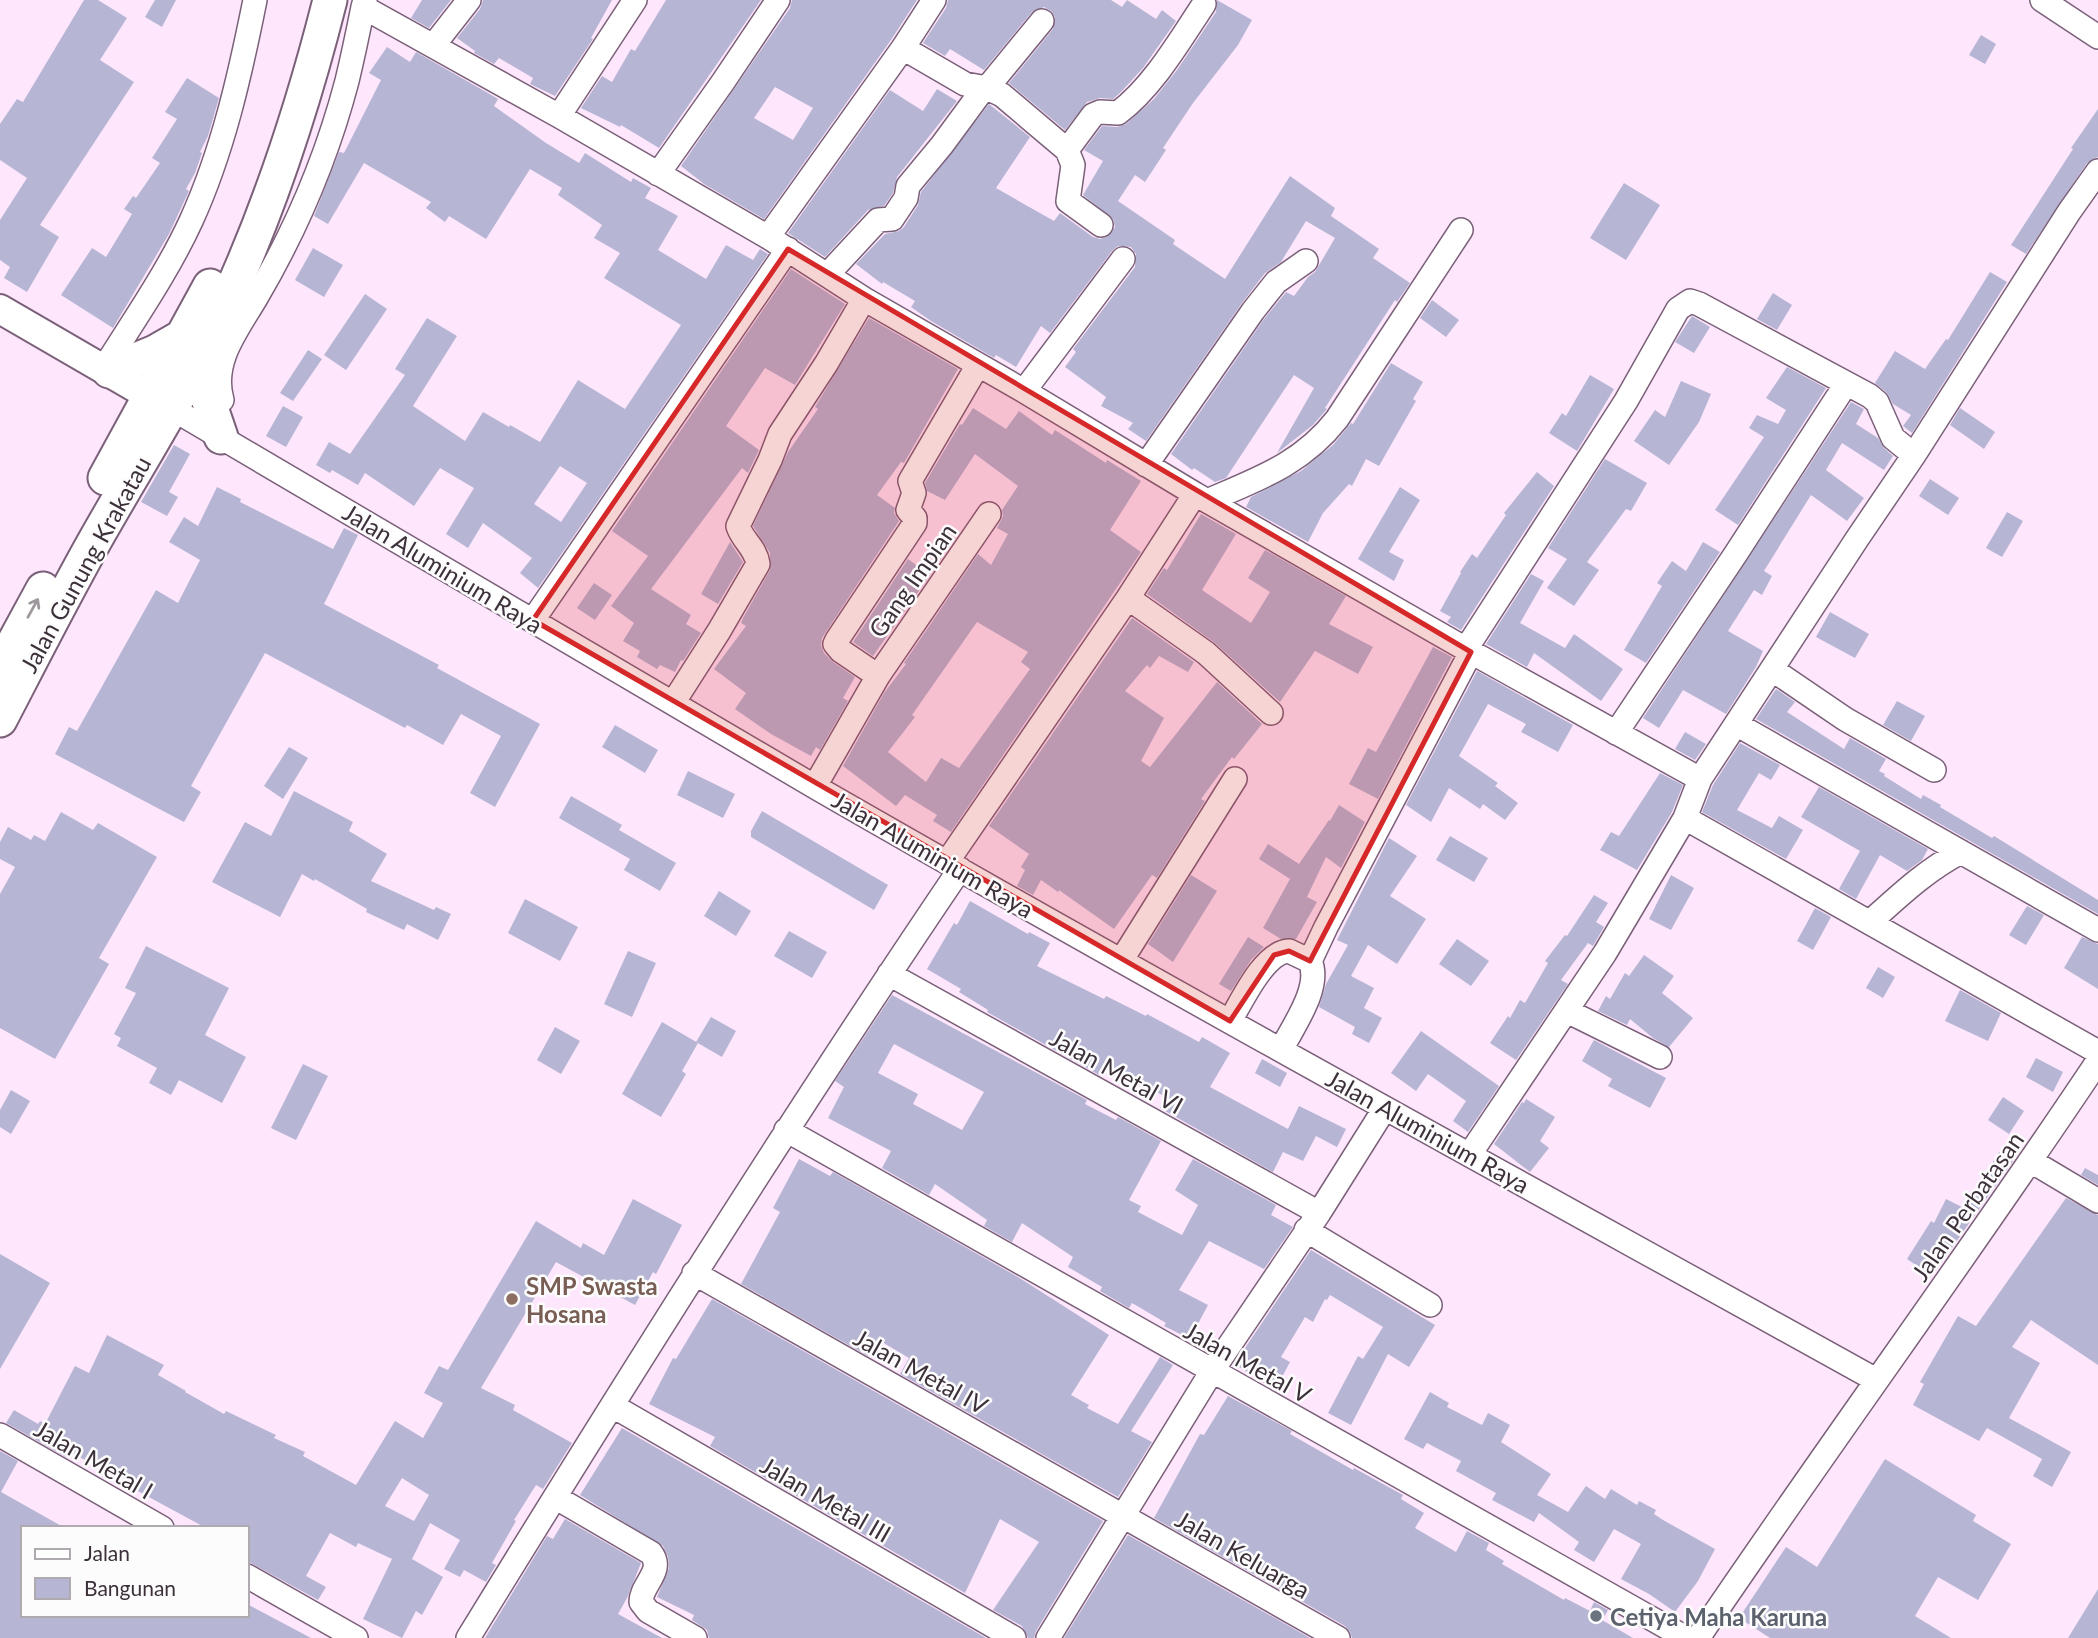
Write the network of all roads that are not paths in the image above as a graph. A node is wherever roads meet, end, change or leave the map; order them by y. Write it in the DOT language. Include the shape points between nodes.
graph roads {
  1 [pos="255,0"];
  2 [pos="309,0"];
  3 [pos="330,0"];
  4 [pos="468,0"];
  5 [pos="635,0"];
  6 [pos="778,0"];
  7 [pos="934,0"];
  8 [pos="2042,0"];
  9 [pos="364,4"];
  10 [pos="1204,4"];
  11 [pos="1042,20"];
  12 [pos="2098,37"];
  13 [pos="433,46"];
  14 [pos="904,48"];
  15 [pos="986,88"];
  16 [pos="559,116"];
  17 [pos="1067,150"];
  18 [pos="2098,171"];
  19 [pos="658,174"];
  20 [pos="1101,225"];
  21 [pos="1461,230"];
  22 [pos="778,243"];
  23 [pos="1123,259"];
  24 [pos="1306,261"];
  25 [pos="827,275"];
  26 [pos="864,299"];
  27 [pos="0,309"];
  28 [pos="191,347"];
  29 [pos="978,366"];
  30 [pos="106,370"];
  31 [pos="1846,384"];
  32 [pos="1024,391"];
  33 [pos="161,402"];
  34 [pos="234,444"];
  35 [pos="1914,455"];
  36 [pos="1146,466"];
  37 [pos="1201,497"];
  38 [pos="989,514"];
  39 [pos="1128,598"];
  40 [pos="533,620"];
  41 [pos="1468,651"];
  42 [pos="0,668"];
  43 [pos="1773,670"];
  44 [pos="878,676"];
  45 [pos="673,703"];
  46 [pos="1271,713"];
  47 [pos="0,720"];
  48 [pos="1736,724"];
  49 [pos="1616,733"];
  50 [pos="1934,770"];
  51 [pos="1235,779"];
  52 [pos="1700,779"];
  53 [pos="815,786"];
  54 [pos="1685,818"];
  55 [pos="1961,852"];
  56 [pos="953,866"];
  57 [pos="1870,922"];
  58 [pos="2098,930"];
  59 [pos="1121,961"];
  60 [pos="1310,961"];
  61 [pos="889,974"];
  62 [pos="1567,1011"];
  63 [pos="1230,1021"];
  64 [pos="1281,1050"];
  65 [pos="2098,1052"];
  66 [pos="1660,1057"];
  67 [pos="2098,1061"];
  68 [pos="1385,1108"];
  69 [pos="786,1130"];
  70 [pos="1470,1154"];
  71 [pos="2032,1161"];
  72 [pos="2098,1201"];
  73 [pos="1312,1221"];
  74 [pos="694,1273"];
  75 [pos="1430,1305"];
  76 [pos="1212,1371"];
  77 [pos="1877,1380"];
  78 [pos="613,1406"];
  79 [pos="0,1435"];
  80 [pos="555,1497"];
  81 [pos="1122,1515"];
  82 [pos="159,1526"];
  83 [pos="248,1577"];
  84 [pos="356,1638"];
  85 [pos="468,1638"];
  86 [pos="695,1638"];
  87 [pos="1014,1638"];
  88 [pos="1048,1638"];
  89 [pos="1338,1638"];
  90 [pos="1685,1638"];
  91 [pos="1698,1638"];
  1 -- 30 [label="street" via="214,164 166,268"];
  2 -- 28 [label="highway" via="297,59 259,181"];
  3 -- 28 [label="highway" via="302,105 254,238"];
  4 -- 13 [label="street"];
  5 -- 16 [label="street"];
  6 -- 19 [label="street"];
  7 -- 14 [label="street"];
  8 -- 12 [label="street"];
  9 -- 13 [label="street"];
  9 -- 34 [label="street" via="347,81 298,220 221,362 218,386"];
  10 -- 17 [label="street" via="1130,103 1118,114 1093,115"];
  11 -- 15 [label="street"];
  13 -- 16 [label="street"];
  14 -- 15 [label="street" via="965,84"];
  14 -- 22 [label="street"];
  15 -- 17 [label="street" via="1002,95"];
  15 -- 25 [label="street" via="908,186 892,219 878,220"];
  16 -- 19 [label="street"];
  17 -- 20 [label="street" via="1073,165 1068,201"];
  18 -- 35 [label="street"];
  19 -- 22 [label="street"];
  21 -- 37 [label="street" via="1322,439 1294,461"];
  22 -- 25 [label="street"];
  22 -- 40 [label="street"];
  23 -- 32 [label="street"];
  24 -- 36 [label="street" via="1276,282 1253,311"];
  25 -- 26 [label="street"];
  26 -- 29 [label="street"];
  26 -- 45 [label="street" via="780,434 738,526 758,564"];
  27 -- 30 [label="main road, Jalan Aluminium Raya"];
  28 -- 30 [label="highway" via="155,352"];
  28 -- 33 [label="highway"];
  28 -- 34 [label="highway" via="205,390"];
  29 -- 32 [label="street"];
  29 -- 44 [label="street" via="910,481 914,493 908,510 915,523 836,640 841,651"];
  30 -- 33 [label="main road, Jalan Aluminium Raya"];
  31 -- 35 [label="street" via="1874,399 1893,438"];
  31 -- 41 [label="street" via="1699,304 1685,303"];
  31 -- 49 [label="street"];
  32 -- 36 [label="street"];
  33 -- 34 [label="street, Jalan Aluminium Raya"];
  42 -- 33 [label="highway, Jalan Gunung Krakatau, one-way"];
  33 -- 47 [label="highway, Jalan Gunung Krakatau"];
  34 -- 40 [label="street, Jalan Aluminium Raya"];
  35 -- 43 [label="street"];
  36 -- 37 [label="street"];
  37 -- 39 [label="street"];
  37 -- 41 [label="street"];
  38 -- 44 [label="street, Gang Impian"];
  39 -- 46 [label="street" via="1206,653"];
  39 -- 56 [label="street"];
  40 -- 45 [label="street, Jalan Aluminium Raya"];
  41 -- 49 [label="street"];
  41 -- 60 [label="street"];
  43 -- 48 [label="street"];
  43 -- 50 [label="street" via="1845,719"];
  44 -- 53 [label="street, Gang Impian"];
  45 -- 53 [label="street, Jalan Aluminium Raya"];
  48 -- 52 [label="street"];
  48 -- 55 [label="street"];
  49 -- 52 [label="street"];
  51 -- 59 [label="street"];
  52 -- 54 [label="street"];
  53 -- 56 [label="street, Jalan Aluminium Raya"];
  54 -- 57 [label="street"];
  54 -- 62 [label="street"];
  55 -- 57 [label="street" via="1914,881"];
  55 -- 58 [label="street"];
  56 -- 59 [label="street, Jalan Aluminium Raya"];
  56 -- 61 [label="street"];
  57 -- 65 [label="street"];
  59 -- 63 [label="street, Jalan Aluminium Raya"];
  60 -- 63 [label="street" via="1289,951 1274,955"];
  60 -- 64 [label="street" via="1314,980"];
  61 -- 69 [label="street"];
  61 -- 73 [label="street, Jalan Metal VI"];
  62 -- 66 [label="street"];
  62 -- 70 [label="street"];
  63 -- 64 [label="street, Jalan Aluminium Raya"];
  64 -- 68 [label="street, Jalan Aluminium Raya"];
  67 -- 71 [label="street, Jalan Perbatasan"];
  68 -- 70 [label="street, Jalan Aluminium Raya"];
  68 -- 73 [label="street"];
  69 -- 74 [label="street"];
  69 -- 76 [label="street, Jalan Metal V"];
  70 -- 77 [label="street, Jalan Aluminium Raya"];
  71 -- 72 [label="street"];
  71 -- 77 [label="street, Jalan Perbatasan"];
  73 -- 75 [label="street, Jalan Metal VI"];
  73 -- 76 [label="street"];
  74 -- 78 [label="street"];
  74 -- 81 [label="street, Jalan Metal IV"];
  76 -- 81 [label="street"];
  76 -- 90 [label="street, Jalan Metal V"];
  77 -- 91 [label="street, Jalan Perbatasan"];
  78 -- 80 [label="street"];
  78 -- 87 [label="street, Jalan Metal III"];
  79 -- 82 [label="street, Jalan Metal I"];
  80 -- 85 [label="street"];
  80 -- 86 [label="street" via="651,1553 656,1569 641,1602 648,1611"];
  81 -- 88 [label="street"];
  81 -- 89 [label="street, Jalan Keluarga"];
  83 -- 84 [label="street"];
}
